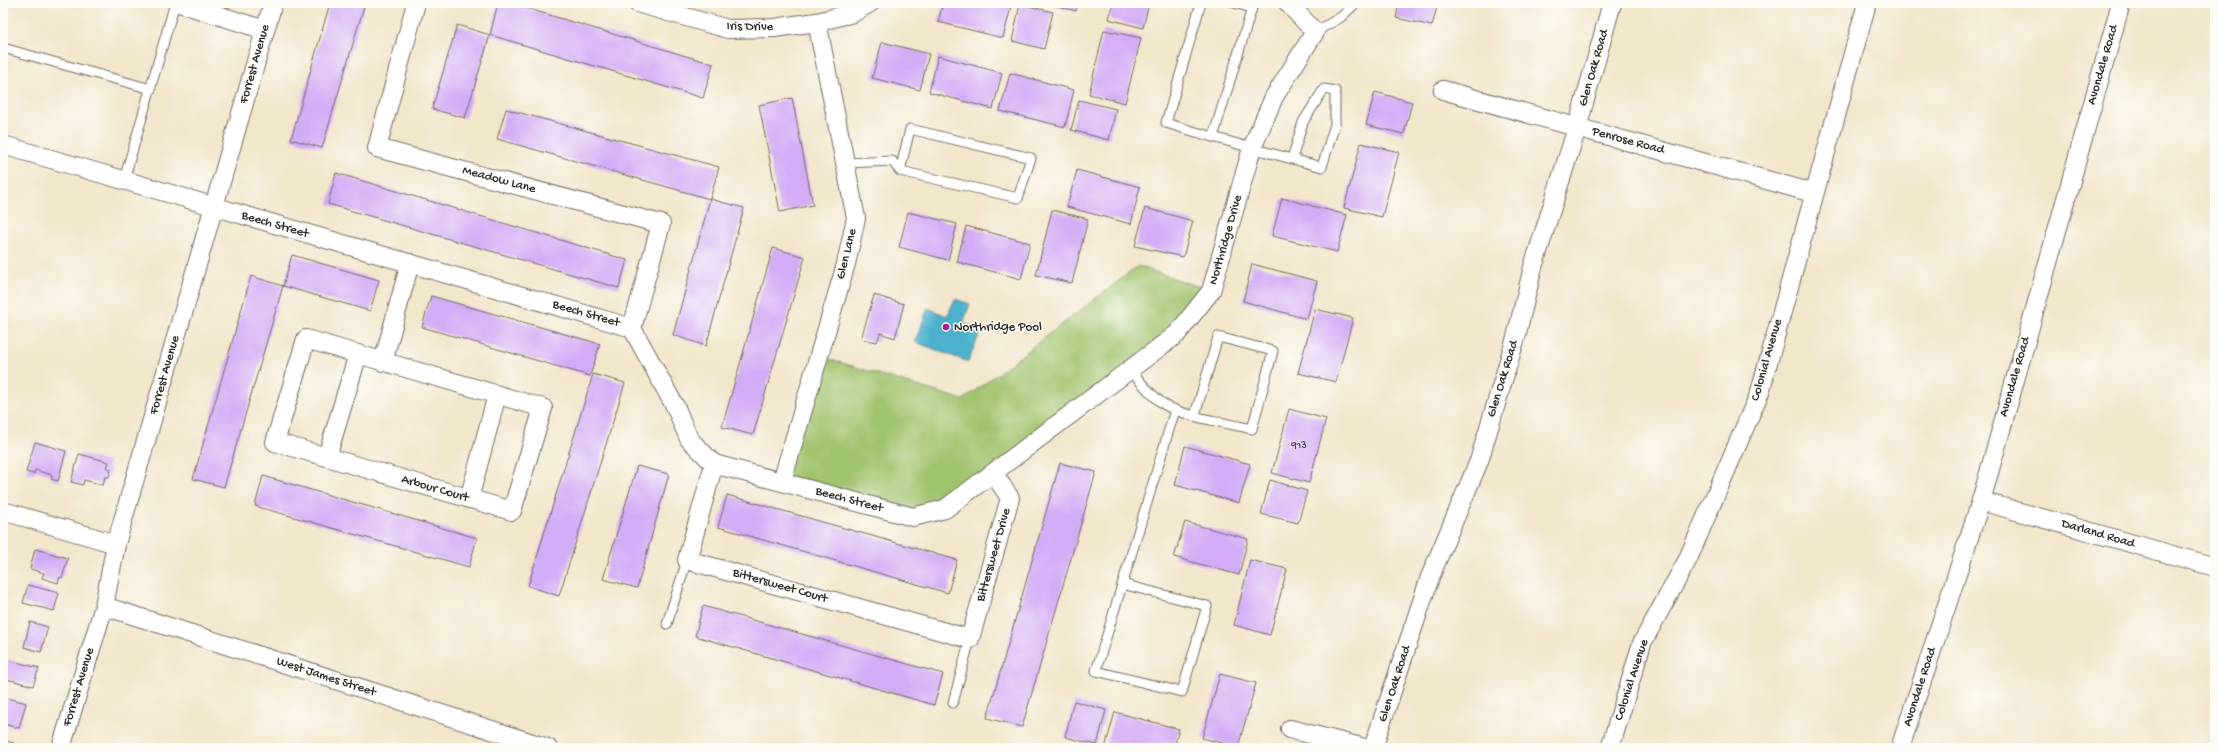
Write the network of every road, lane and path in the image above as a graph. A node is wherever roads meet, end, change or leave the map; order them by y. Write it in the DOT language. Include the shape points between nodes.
graph roads {
  1 [pos="175,3"];
  2 [pos="179,3"];
  3 [pos="273,3"];
  4 [pos="416,3"];
  5 [pos="637,3"];
  6 [pos="870,3"];
  7 [pos="1201,3"];
  8 [pos="1234,3"];
  9 [pos="1288,3"];
  10 [pos="1356,3"];
  11 [pos="1612,3"];
  12 [pos="1867,3"];
  13 [pos="2121,3"];
  14 [pos="817,22"];
  15 [pos="265,30"];
  16 [pos="1315,32"];
  17 [pos="3,48"];
  18 [pos="150,89"];
  19 [pos="1443,90"];
  20 [pos="1577,128"];
  21 [pos="1213,137"];
  22 [pos="3,145"];
  23 [pos="1252,148"];
  24 [pos="1292,159"];
  25 [pos="846,163"];
  26 [pos="900,171"];
  27 [pos="124,180"];
  28 [pos="1813,193"];
  29 [pos="214,208"];
  30 [pos="410,263"];
  31 [pos="632,328"];
  32 [pos="358,354"];
  33 [pos="383,362"];
  34 [pos="1130,370"];
  35 [pos="497,395"];
  36 [pos="1175,410"];
  37 [pos="1195,415"];
  38 [pos="327,457"];
  39 [pos="714,464"];
  40 [pos="994,474"];
  41 [pos="782,481"];
  42 [pos="470,499"];
  43 [pos="1981,501"];
  44 [pos="3,511"];
  45 [pos="116,544"];
  46 [pos="687,560"];
  47 [pos="2215,567"];
  48 [pos="1122,584"];
  49 [pos="104,606"];
  50 [pos="667,624"];
  51 [pos="970,639"];
  52 [pos="953,703"];
  53 [pos="1290,729"];
  54 [pos="61,748"];
  55 [pos="548,748"];
  56 [pos="1365,748"];
  57 [pos="1374,748"];
  58 [pos="1610,748"];
  59 [pos="1900,748"];
  1 -- 18 [label="lane"];
  2 -- 15 [label="street"];
  3 -- 15 [label="street, Forrest Avenue"];
  4 -- 31 [label="street, Meadow Lane" via="377,148 662,224"];
  5 -- 14 [label="street, Iris Drive" via="728,29 774,28"];
  6 -- 14 [label="street, Iris Drive" via="853,13"];
  7 -- 21 [label="lane" via="1166,123"];
  8 -- 21 [label="lane" via="1252,8"];
  9 -- 16 [label="street"];
  10 -- 16 [label="lane" via="1341,17"];
  11 -- 20 [label="street, Glen Oak Road"];
  12 -- 28 [label="street, Colonial Avenue"];
  13 -- 43 [label="street, Avondale Road"];
  14 -- 25 [label="street, Glen Lane"];
  15 -- 29 [label="street, Forrest Avenue"];
  16 -- 23 [label="street, Northridge Drive" via="1274,97"];
  17 -- 18 [label="lane"];
  18 -- 27 [label="lane"];
  19 -- 20 [label="street, Penrose Road"];
  20 -- 28 [label="street, Penrose Road"];
  20 -- 57 [label="street, Glen Oak Road" via="1533,267 1516,337 1479,461 1430,577"];
  21 -- 23 [label="lane"];
  22 -- 27 [label="street, Beech Street"];
  23 -- 24 [label="lane"];
  23 -- 34 [label="street, Northridge Drive" via="1211,291 1177,334"];
  24 -- 24 [label="lane" via="1322,167 1335,124 1335,91 1324,89 1303,122"];
  25 -- 26 [label="lane" via="892,161"];
  25 -- 41 [label="street, Glen Lane" via="856,218 846,264"];
  26 -- 26 [label="lane" via="1018,198 1031,158 910,129"];
  27 -- 29 [label="street, Beech Street"];
  28 -- 58 [label="street, Colonial Avenue" via="1760,392 1687,561 1642,644"];
  29 -- 30 [label="street, Beech Street"];
  29 -- 45 [label="street, Forrest Avenue"];
  30 -- 31 [label="street, Beech Street"];
  30 -- 33 [label="street"];
  31 -- 39 [label="street, Beech Street" via="676,408 689,440"];
  32 -- 33 [label="street, Arbour Court"];
  32 -- 38 [label="street"];
  32 -- 38 [label="street, Arbour Court" via="306,339 275,442"];
  33 -- 35 [label="street, Arbour Court"];
  34 -- 36 [label="lane" via="1145,388"];
  34 -- 40 [label="street, Beech Street"];
  35 -- 42 [label="street"];
  35 -- 42 [label="street, Arbour Court" via="543,408 512,511"];
  36 -- 37 [label="lane"];
  36 -- 48 [label="lane"];
  37 -- 37 [label="lane" via="1252,428 1273,351 1218,337"];
  38 -- 42 [label="street, Arbour Court"];
  39 -- 41 [label="street, Beech Street"];
  39 -- 46 [label="street"];
  40 -- 41 [label="street, Beech Street" via="945,509 913,518"];
  40 -- 51 [label="street, Bittersweet Drive" via="1010,498"];
  43 -- 47 [label="street, Darland Road"];
  43 -- 59 [label="street, Avondale Road"];
  44 -- 45 [label="street"];
  45 -- 49 [label="street, Forrest Avenue"];
  46 -- 50 [label="lane"];
  46 -- 51 [label="street, Bittersweet Court"];
  48 -- 48 [label="lane" via="1096,670 1182,692 1207,606"];
  49 -- 54 [label="street, Forrest Avenue"];
  49 -- 55 [label="street, West James Street"];
  51 -- 52 [label="lane"];
  53 -- 56 [label="street"];
}
